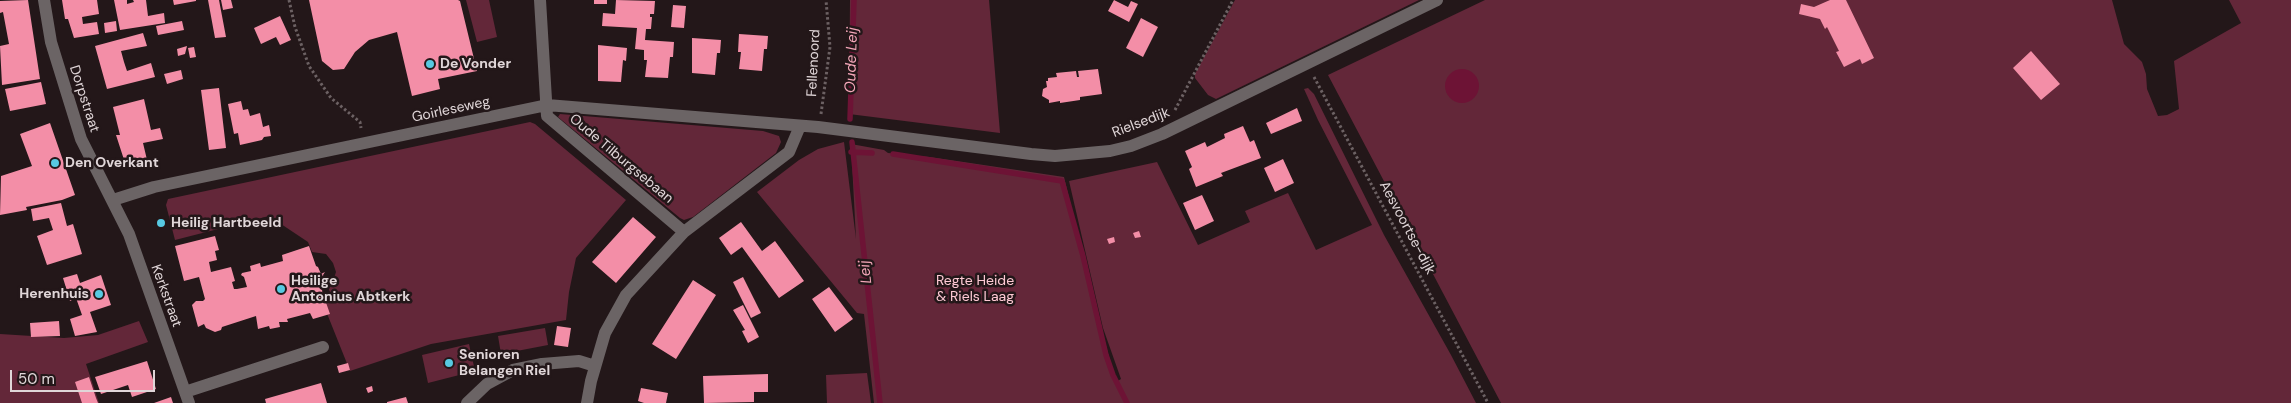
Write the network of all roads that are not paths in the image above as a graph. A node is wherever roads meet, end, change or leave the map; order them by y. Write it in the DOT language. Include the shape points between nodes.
graph roads {
  1 [pos="44,0"];
  2 [pos="540,0"];
  3 [pos="1437,0"];
  4 [pos="547,105"];
  5 [pos="800,126"];
  6 [pos="113,200"];
  7 [pos="684,232"];
  8 [pos="324,346"];
  9 [pos="595,366"];
  10 [pos="187,397"];
  11 [pos="468,403"];
  12 [pos="587,403"];
  1 -- 6 [label="street, Dorpstraat" via="51,42 76,126 87,154"];
  2 -- 4 [label="street"];
  3 -- 5 [label="street, Rielsedijk" via="1162,134 1110,151 1055,156"];
  4 -- 5 [label="street, Goirleseweg"];
  4 -- 6 [label="street, Goirleseweg" via="154,187"];
  4 -- 7 [label="street, Oude Tilburgsebaan" via="547,116"];
  5 -- 7 [label="street" via="789,152"];
  6 -- 10 [label="street, Kerkstraat" via="129,234"];
  7 -- 9 [label="street" via="626,295 606,333"];
  8 -- 10 [label="street"];
  9 -- 11 [label="street" via="580,361 513,370 487,384"];
  9 -- 12 [label="street"];
}
